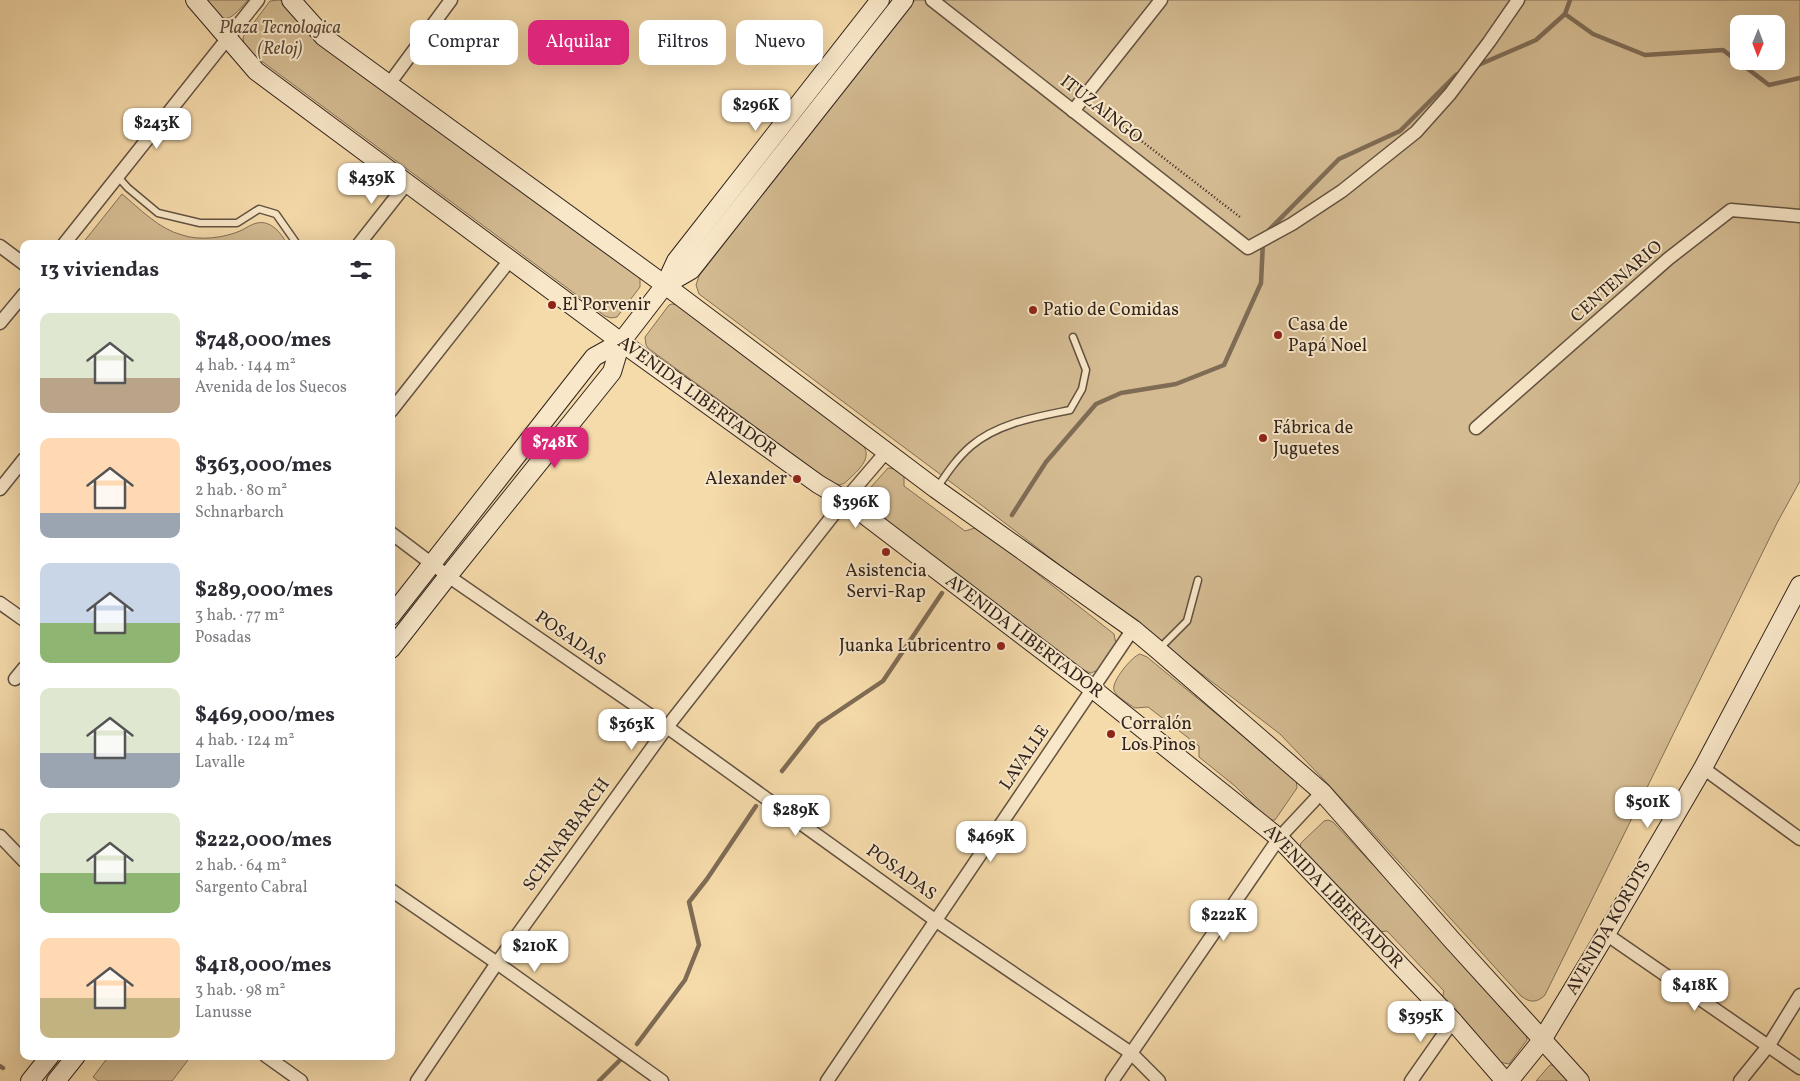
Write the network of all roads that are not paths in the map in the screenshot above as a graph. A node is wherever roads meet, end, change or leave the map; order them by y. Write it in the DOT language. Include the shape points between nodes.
graph roads {
  1 [pos="195,0"];
  2 [pos="258,0"];
  3 [pos="291,0"];
  4 [pos="452,0"];
  5 [pos="880,0"];
  6 [pos="904,0"];
  7 [pos="932,0"];
  8 [pos="1162,0"];
  9 [pos="1518,0"];
  10 [pos="228,39"];
  11 [pos="389,84"];
  12 [pos="1074,111"];
  13 [pos="118,177"];
  14 [pos="407,183"];
  15 [pos="1800,216"];
  16 [pos="67,240"];
  17 [pos="294,240"];
  18 [pos="362,240"];
  19 [pos="0,246"];
  20 [pos="510,260"];
  21 [pos="20,261"];
  22 [pos="665,284"];
  23 [pos="20,299"];
  24 [pos="0,322"];
  25 [pos="1073,337"];
  26 [pos="621,342"];
  27 [pos="395,406"];
  28 [pos="1476,428"];
  29 [pos="886,452"];
  30 [pos="20,465"];
  31 [pos="0,488"];
  32 [pos="936,489"];
  33 [pos="845,500"];
  34 [pos="395,536"];
  35 [pos="432,564"];
  36 [pos="448,576"];
  37 [pos="1198,580"];
  38 [pos="1800,585"];
  39 [pos="0,603"];
  40 [pos="395,611"];
  41 [pos="20,617"];
  42 [pos="1133,629"];
  43 [pos="395,644"];
  44 [pos="1158,650"];
  45 [pos="20,673"];
  46 [pos="15,679"];
  47 [pos="1093,689"];
  48 [pos="666,726"];
  49 [pos="1703,768"];
  50 [pos="1322,792"];
  51 [pos="0,836"];
  52 [pos="1279,838"];
  53 [pos="1800,839"];
  54 [pos="20,857"];
  55 [pos="395,893"];
  56 [pos="935,920"];
  57 [pos="1606,934"];
  58 [pos="497,963"];
  59 [pos="1800,995"];
  60 [pos="1453,1021"];
  61 [pos="1542,1040"];
  62 [pos="1769,1045"];
  63 [pos="1131,1053"];
  64 [pos="47,1060"];
  65 [pos="73,1060"];
  66 [pos="272,1060"];
  67 [pos="1800,1068"];
  68 [pos="30,1081"];
  69 [pos="56,1081"];
  70 [pos="301,1081"];
  71 [pos="416,1081"];
  72 [pos="662,1081"];
  73 [pos="827,1081"];
  74 [pos="1112,1081"];
  75 [pos="1159,1081"];
  76 [pos="1411,1081"];
  77 [pos="1507,1081"];
  78 [pos="1580,1081"];
  79 [pos="1740,1081"];
  1 -- 10 [label="main road, AVENIDA LIBERTADOR"];
  2 -- 10 [label="street"];
  3 -- 11 [label="main road" via="324,37"];
  4 -- 11 [label="street"];
  5 -- 22 [label="main road" via="676,261"];
  6 -- 22 [label="main road" via="691,270"];
  7 -- 12 [label="street, ITUZAINGO"];
  8 -- 12 [label="street"];
  9 -- 12 [label="street, ITUZAINGO" via="1450,94 1416,132 1342,191 1248,248"];
  10 -- 13 [label="street"];
  10 -- 14 [label="main road, AVENIDA LIBERTADOR" via="256,72"];
  11 -- 22 [label="main road"];
  13 -- 16 [label="street"];
  13 -- 17 [label="lane" via="158,213 200,223 237,223 259,209 276,214"];
  14 -- 18 [label="street"];
  14 -- 20 [label="main road, AVENIDA LIBERTADOR"];
  15 -- 28 [label="street, CENTENARIO" via="1731,210 1668,259"];
  19 -- 21 [label="street"];
  20 -- 26 [label="main road, AVENIDA LIBERTADOR"];
  20 -- 27 [label="street"];
  22 -- 26 [label="main road"];
  22 -- 29 [label="main road"];
  23 -- 24 [label="street"];
  25 -- 32 [label="lane" via="1086,370 1082,389 1070,410 997,429 972,445"];
  26 -- 33 [label="main road, AVENIDA LIBERTADOR"];
  26 -- 35 [label="main road" via="594,357"];
  26 -- 36 [label="main road" via="612,372"];
  29 -- 32 [label="main road"];
  29 -- 33 [label="street, SCHNARBARCH"];
  30 -- 31 [label="street"];
  32 -- 42 [label="main road"];
  33 -- 47 [label="main road, AVENIDA LIBERTADOR"];
  33 -- 48 [label="street, SCHNARBARCH"];
  34 -- 35 [label="street, POSADAS"];
  35 -- 36 [label="street, POSADAS"];
  35 -- 40 [label="main road"];
  36 -- 43 [label="main road"];
  36 -- 48 [label="street, POSADAS"];
  37 -- 44 [label="lane" via="1187,621"];
  38 -- 49 [label="main road, AVENIDA KORDTS"];
  39 -- 41 [label="street"];
  42 -- 44 [label="main road"];
  42 -- 47 [label="street, LAVALLE"];
  44 -- 50 [label="main road"];
  45 -- 46 [label="street"];
  47 -- 52 [label="main road, AVENIDA LIBERTADOR"];
  47 -- 56 [label="street, LAVALLE"];
  48 -- 56 [label="street, POSADAS"];
  48 -- 58 [label="street, SCHNARBARCH"];
  49 -- 53 [label="street"];
  49 -- 57 [label="main road, AVENIDA KORDTS"];
  50 -- 52 [label="street"];
  50 -- 61 [label="main road"];
  51 -- 54 [label="street"];
  52 -- 60 [label="main road, AVENIDA LIBERTADOR"];
  52 -- 63 [label="street"];
  55 -- 58 [label="street"];
  56 -- 63 [label="street, POSADAS"];
  56 -- 73 [label="street, LAVALLE"];
  57 -- 61 [label="main road, AVENIDA KORDTS"];
  57 -- 62 [label="street"];
  58 -- 71 [label="street, SCHNARBARCH"];
  58 -- 72 [label="street"];
  59 -- 62 [label="street"];
  60 -- 76 [label="street"];
  60 -- 77 [label="main road, AVENIDA LIBERTADOR"];
  61 -- 77 [label="main road, AVENIDA KORDTS"];
  61 -- 78 [label="main road"];
  62 -- 67 [label="street"];
  62 -- 79 [label="street"];
  63 -- 74 [label="street"];
  63 -- 75 [label="street, POSADAS"];
  64 -- 68 [label="main road"];
  65 -- 69 [label="main road"];
  66 -- 70 [label="street"];
}
